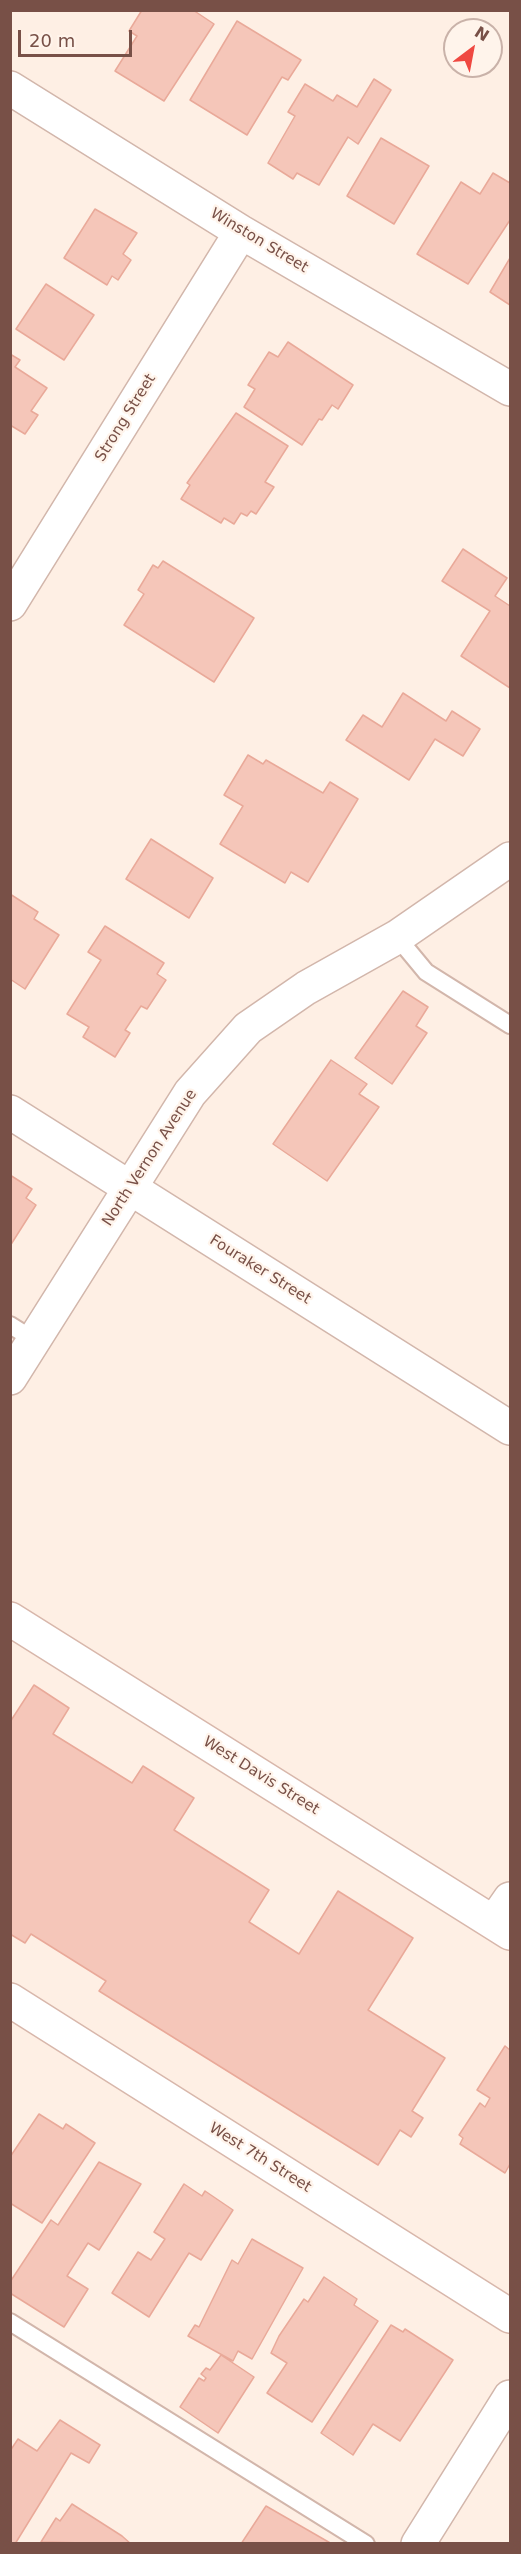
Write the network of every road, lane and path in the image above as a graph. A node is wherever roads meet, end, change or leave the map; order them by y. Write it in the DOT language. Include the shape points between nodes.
graph roads {
  1 [pos="10,88"];
  2 [pos="241,231"];
  3 [pos="510,388"];
  4 [pos="10,604"];
  5 [pos="510,858"];
  6 [pos="397,937"];
  7 [pos="510,1025"];
  8 [pos="10,1112"];
  9 [pos="130,1188"];
  10 [pos="22,1333"];
  11 [pos="10,1378"];
  12 [pos="510,1428"];
  13 [pos="10,1619"];
  14 [pos="505,1918"];
  15 [pos="10,2000"];
  16 [pos="510,2316"];
  17 [pos="10,2322"];
  18 [pos="510,2397"];
  19 [pos="366,2544"];
  20 [pos="418,2544"];
  1 -- 2 [label="street, Winston Street"];
  2 -- 3 [label="street, Winston Street"];
  2 -- 4 [label="street, Strong Street"];
  5 -- 6 [label="street, North Vernon Avenue"];
  6 -- 7 [label="lane" via="426,972"];
  6 -- 9 [label="street, North Vernon Avenue" via="306,988 248,1028 190,1093"];
  8 -- 9 [label="street, Fouraker Street"];
  9 -- 10 [label="street, North Vernon Avenue"];
  9 -- 12 [label="street, Fouraker Street"];
  10 -- 11 [label="street, North Vernon Avenue"];
  13 -- 14 [label="street, West Davis Street"];
  15 -- 16 [label="street, West 7th Street"];
  17 -- 19 [label="lane"];
  18 -- 20 [label="street"];
}
